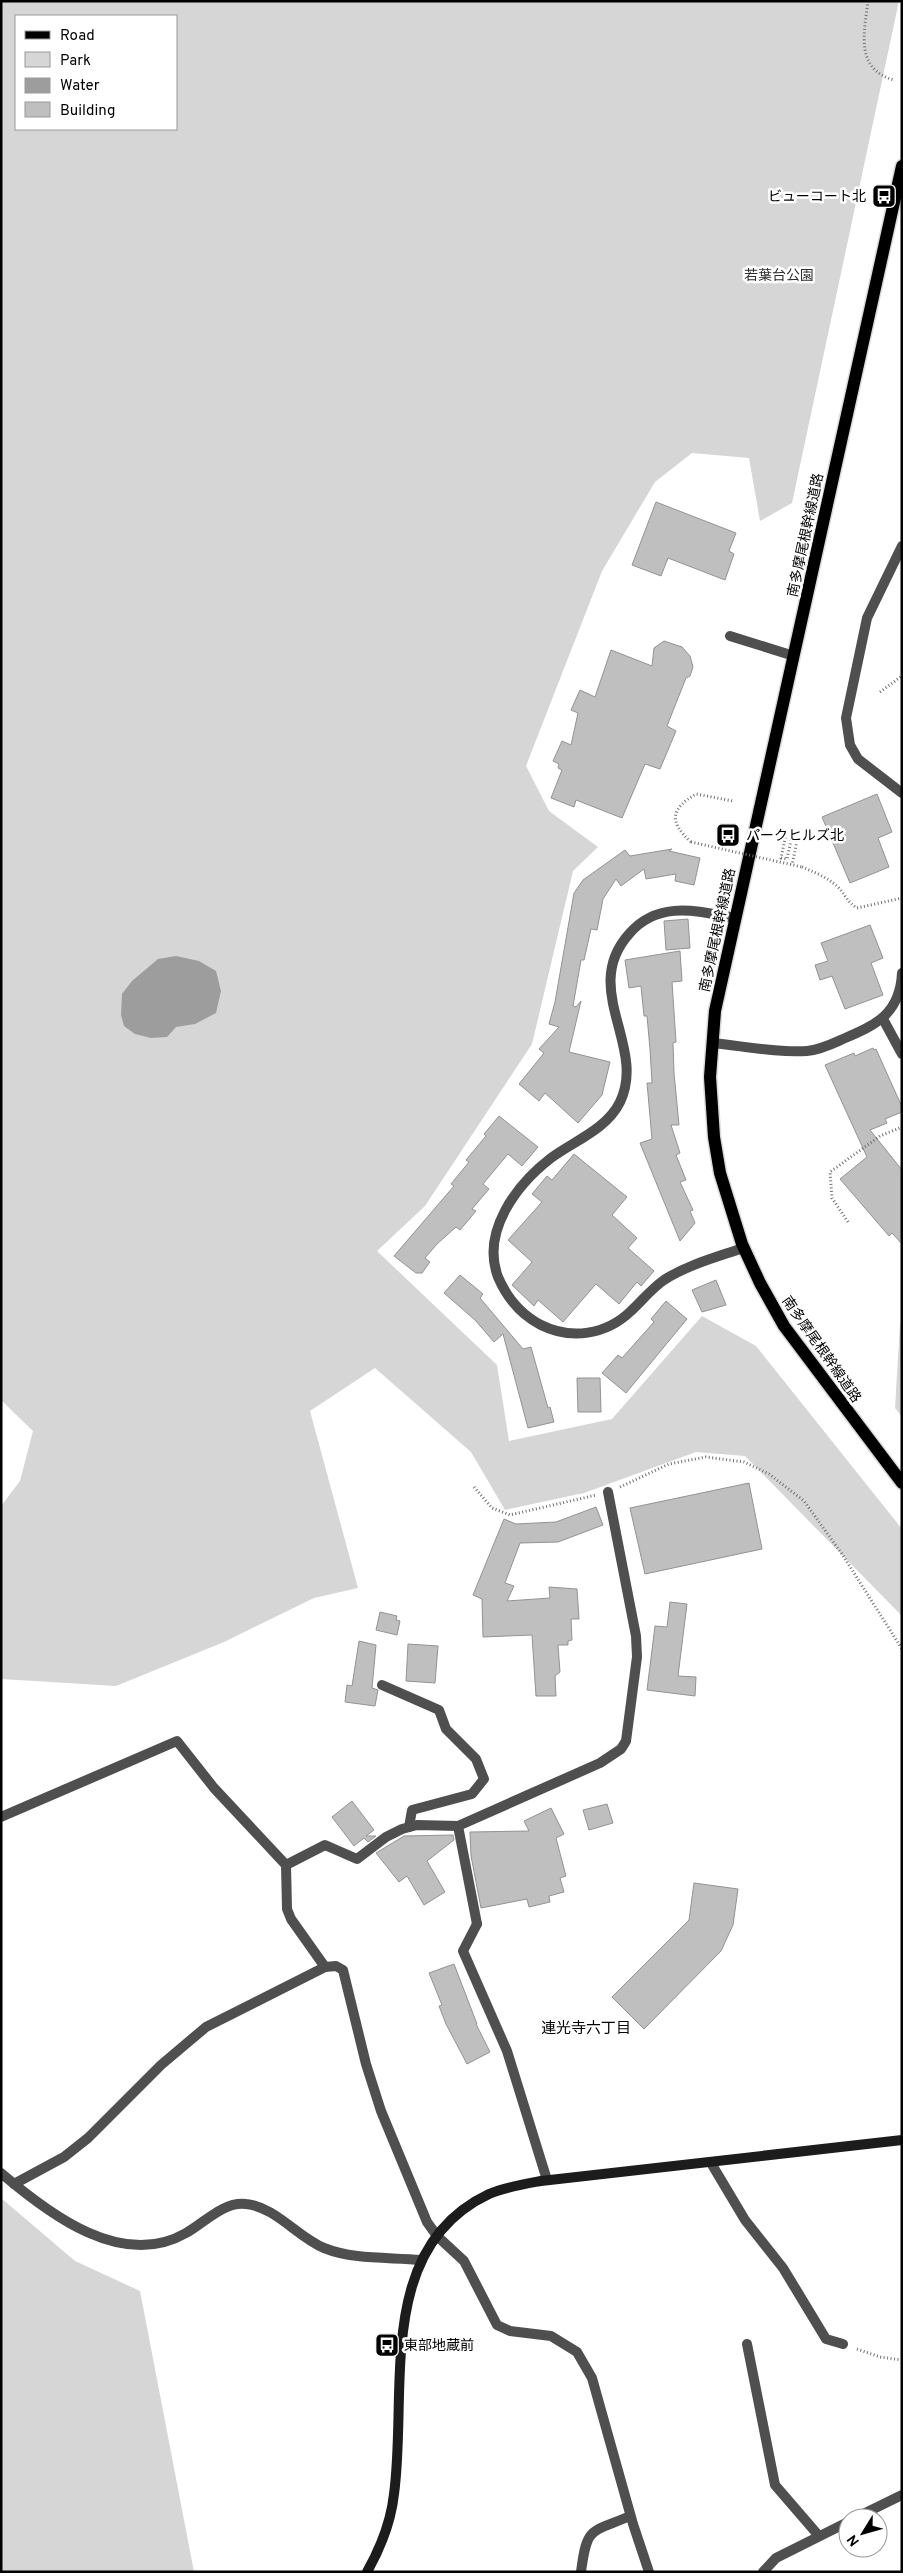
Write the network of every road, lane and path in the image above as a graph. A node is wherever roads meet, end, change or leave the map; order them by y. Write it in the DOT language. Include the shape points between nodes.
graph roads {
  1 [pos="868,1"];
  2 [pos="894,80"];
  3 [pos="902,166"];
  4 [pos="902,546"];
  5 [pos="730,636"];
  6 [pos="794,656"];
  7 [pos="902,676"];
  8 [pos="880,692"];
  9 [pos="902,793"];
  10 [pos="733,801"];
  11 [pos="786,834"];
  12 [pos="792,865"];
  13 [pos="902,898"];
  14 [pos="735,918"];
  15 [pos="902,973"];
  16 [pos="883,1019"];
  17 [pos="712,1043"];
  18 [pos="902,1054"];
  19 [pos="902,1127"];
  20 [pos="848,1222"];
  21 [pos="743,1248"];
  22 [pos="902,1483"];
  23 [pos="474,1487"];
  24 [pos="608,1492"];
  25 [pos="902,1650"];
  26 [pos="382,1685"];
  27 [pos="1,1817"];
  28 [pos="458,1826"];
  29 [pos="409,1827"];
  30 [pos="286,1865"];
  31 [pos="325,1967"];
  32 [pos="902,2140"];
  33 [pos="711,2163"];
  34 [pos="1,2173"];
  35 [pos="547,2180"];
  36 [pos="14,2184"];
  37 [pos="437,2236"];
  38 [pos="422,2260"];
  39 [pos="747,2344"];
  40 [pos="843,2344"];
  41 [pos="902,2360"];
  42 [pos="902,2495"];
  43 [pos="876,2508"];
  44 [pos="630,2516"];
  45 [pos="838,2527"];
  46 [pos="818,2536"];
  47 [pos="367,2572"];
  48 [pos="581,2572"];
  49 [pos="649,2572"];
  50 [pos="763,2572"];
  1 -- 2 [label="path" via="864,34 867,62 880,76"];
  3 -- 6 [label="main road, 南多摩尾根幹線道路"];
  4 -- 9 [label="street" via="867,618 846,718 850,745 858,758"];
  5 -- 6 [label="street"];
  6 -- 14 [label="main road, 南多摩尾根幹線道路"];
  7 -- 8 [label="path"];
  10 -- 12 [label="path, bridge" via="696,794 680,803 674,815 678,830 691,842"];
  11 -- 12 [label="path" via="781,858 787,859 791,840 797,841"];
  12 -- 13 [label="path, bridge" via="823,876 857,908"];
  14 -- 17 [label="main road, 南多摩尾根幹線道路" via="715,1011"];
  14 -- 21 [label="street" via="687,909 665,911 645,920 618,947 610,971 610,991 626,1066 626,1083 620,1102 610,1118 535,1171 501,1215 494,1240 495,1267 504,1292 520,1311 540,1325 562,1332 588,1334 618,1321 665,1280 682,1270"];
  15 -- 16 [label="street" via="894,1005"];
  16 -- 17 [label="street" via="809,1051"];
  16 -- 18 [label="street"];
  17 -- 21 [label="main road, 南多摩尾根幹線道路" via="710,1106 714,1136 720,1173"];
  19 -- 20 [label="path" via="880,1136 830,1172 832,1198"];
  21 -- 22 [label="main road, 南多摩尾根幹線道路" via="784,1326"];
  23 -- 24 [label="path" via="492,1508 510,1515"];
  24 -- 25 [label="path" via="669,1464 706,1457 744,1462 769,1474 804,1501 842,1554"];
  24 -- 28 [label="street" via="636,1636 637,1657 626,1741 621,1749 600,1763"];
  26 -- 29 [label="street" via="439,1710 446,1729 476,1759 484,1779 472,1794 412,1810"];
  27 -- 30 [label="street" via="178,1741 214,1788"];
  28 -- 29 [label="street"];
  28 -- 35 [label="street" via="477,1924 462,1951 507,2051"];
  29 -- 30 [label="street" via="386,1837 357,1860 325,1845"];
  30 -- 31 [label="street" via="287,1909"];
  31 -- 36 [label="street" via="206,2028 166,2060 88,2138 64,2157"];
  31 -- 37 [label="street" via="336,1966 343,1970 381,2111 427,2222"];
  32 -- 33 [label="main road"];
  33 -- 35 [label="main road"];
  33 -- 40 [label="street" via="745,2220 782,2268 826,2339"];
  34 -- 36 [label="street"];
  35 -- 37 [label="main road" via="492,2193 461,2212"];
  36 -- 38 [label="street" via="75,2227 128,2244 146,2246 170,2242 232,2205 245,2204 259,2206 301,2236 349,2256"];
  37 -- 38 [label="main road"];
  37 -- 44 [label="street" via="464,2261 497,2325 510,2331 551,2336 577,2352 592,2378"];
  38 -- 47 [label="main road" via="407,2304 401,2353 399,2446 394,2495 379,2550"];
  39 -- 46 [label="street" via="775,2486"];
  40 -- 41 [label="path" via="880,2357"];
  42 -- 43 [label="street"];
  44 -- 48 [label="street" via="592,2532 585,2542"];
  44 -- 49 [label="street"];
  45 -- 46 [label="street"];
  46 -- 50 [label="street" via="776,2558"];
}
